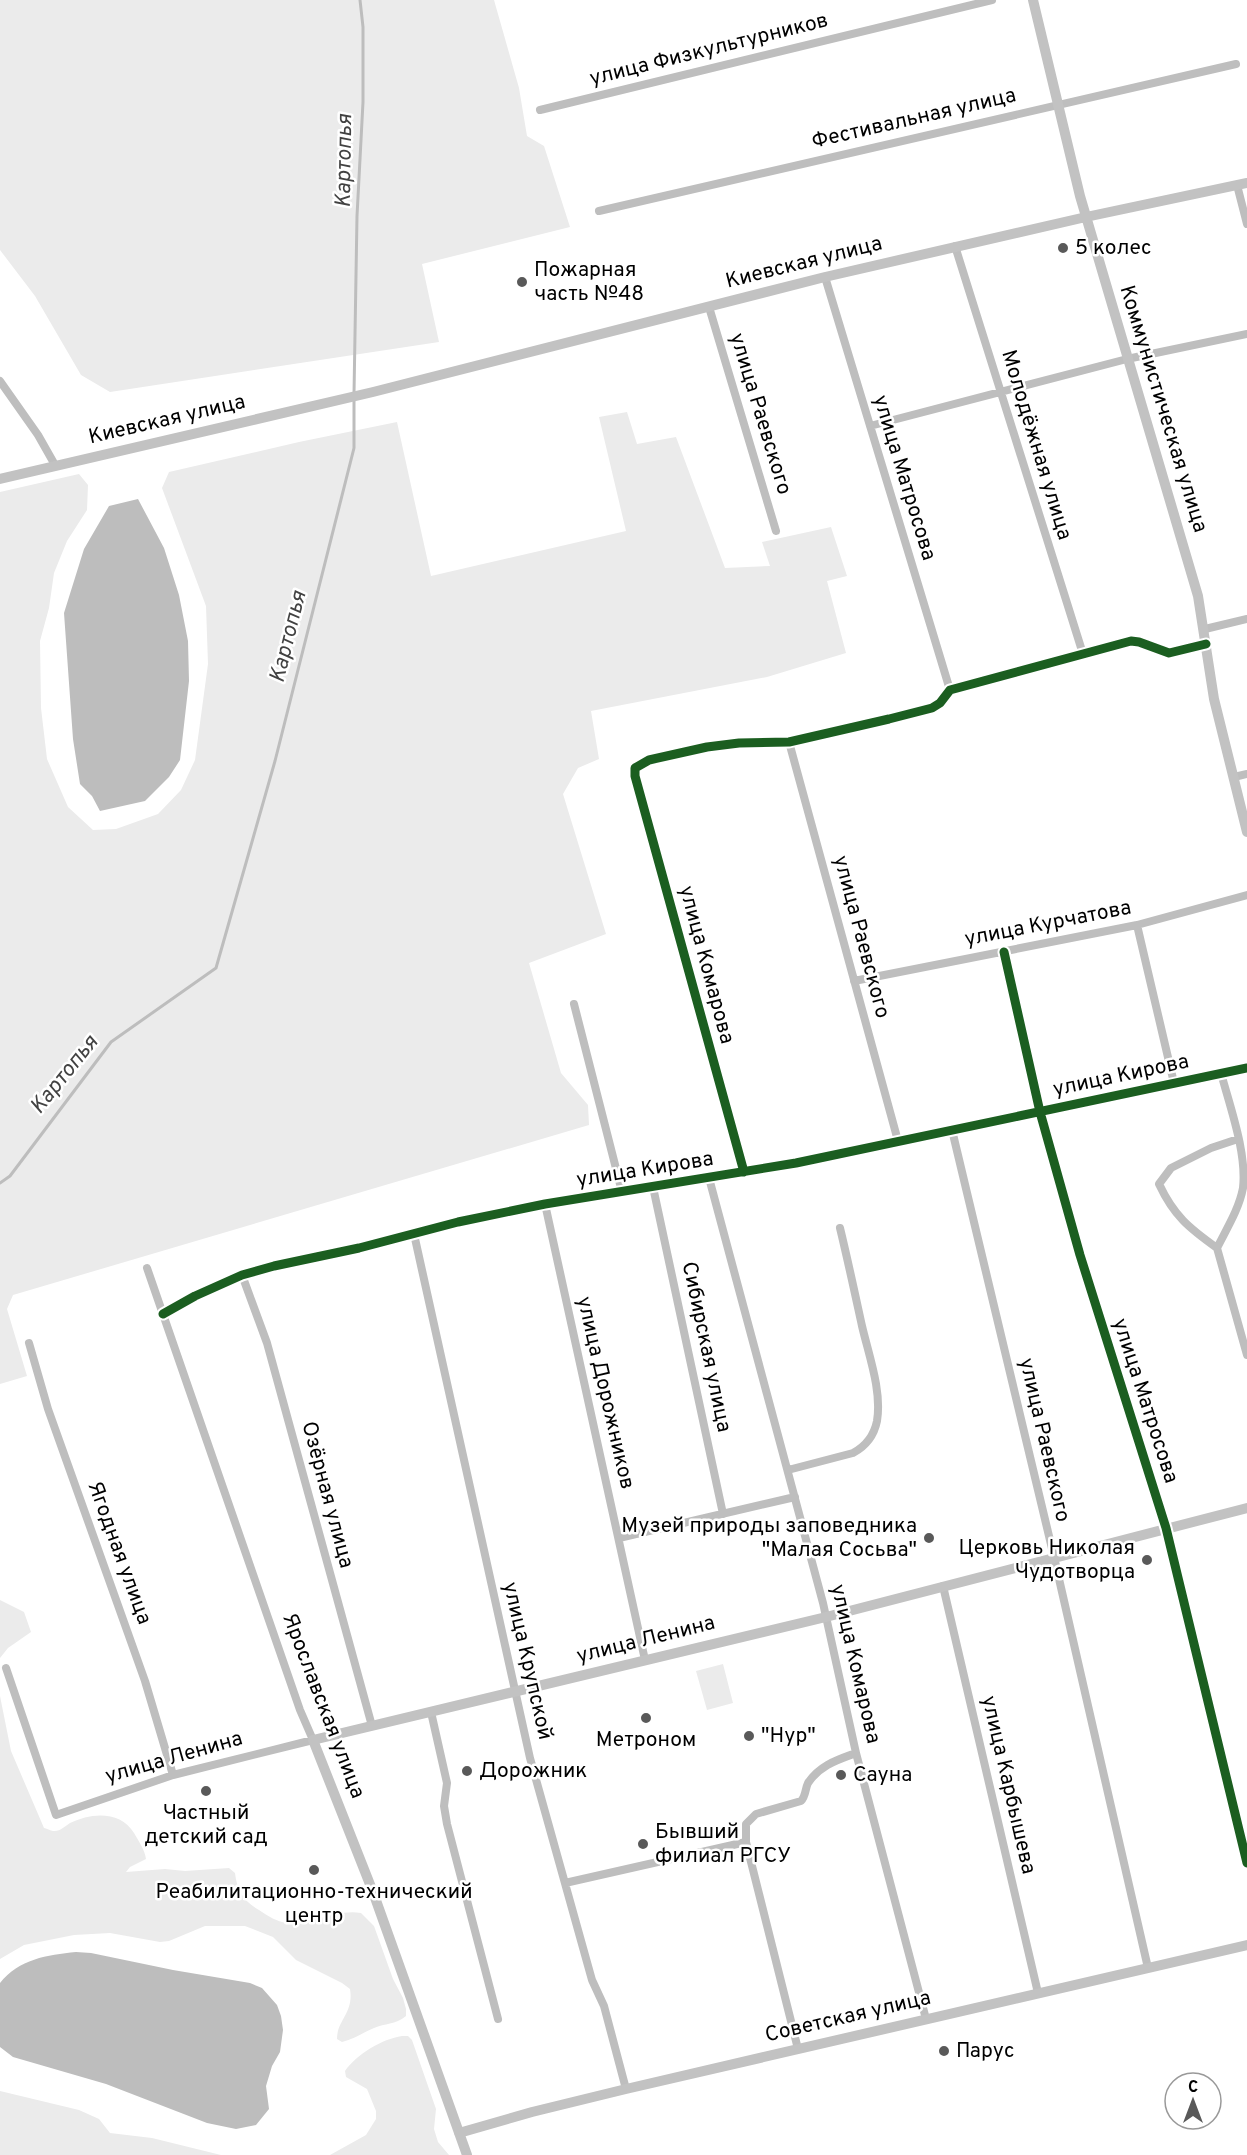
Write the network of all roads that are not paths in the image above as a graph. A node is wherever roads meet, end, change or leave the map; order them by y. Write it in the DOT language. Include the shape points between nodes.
graph roads {
  1 [pos="992,0"];
  2 [pos="1033,0"];
  3 [pos="1236,64"];
  4 [pos="1058,104"];
  5 [pos="540,110"];
  6 [pos="1242,184"];
  7 [pos="600,210"];
  8 [pos="1086,217"];
  9 [pos="1247,224"];
  10 [pos="955,246"];
  11 [pos="825,277"];
  12 [pos="709,307"];
  13 [pos="1247,334"];
  14 [pos="1127,359"];
  15 [pos="0,381"];
  16 [pos="1000,391"];
  17 [pos="870,426"];
  18 [pos="55,465"];
  19 [pos="0,479"];
  20 [pos="776,531"];
  21 [pos="1247,619"];
  22 [pos="1204,629"];
  23 [pos="1206,644"];
  24 [pos="1083,654"];
  25 [pos="950,690"];
  26 [pos="789,742"];
  27 [pos="1247,774"];
  28 [pos="1234,777"];
  29 [pos="1247,832"];
  30 [pos="1247,895"];
  31 [pos="1137,925"];
  32 [pos="1004,952"];
  33 [pos="854,981"];
  34 [pos="574,1004"];
  35 [pos="1247,1068"];
  36 [pos="1221,1073"];
  37 [pos="1174,1083"];
  38 [pos="1040,1112"];
  39 [pos="952,1130"];
  40 [pos="1238,1139"];
  41 [pos="898,1141"];
  42 [pos="744,1172"];
  43 [pos="709,1178"];
  44 [pos="653,1187"];
  45 [pos="622,1192"];
  46 [pos="545,1204"];
  47 [pos="840,1228"];
  48 [pos="414,1234"];
  49 [pos="1217,1248"];
  50 [pos="147,1268"];
  51 [pos="242,1275"];
  52 [pos="163,1314"];
  53 [pos="29,1343"];
  54 [pos="1247,1355"];
  55 [pos="788,1470"];
  56 [pos="795,1497"];
  57 [pos="1247,1508"];
  58 [pos="723,1514"];
  59 [pos="1166,1528"];
  60 [pos="619,1538"];
  61 [pos="1054,1557"];
  62 [pos="943,1586"];
  63 [pos="826,1617"];
  64 [pos="645,1660"];
  65 [pos="6,1668"];
  66 [pos="516,1692"];
  67 [pos="430,1712"];
  68 [pos="372,1726"];
  69 [pos="313,1740"];
  70 [pos="856,1753"];
  71 [pos="173,1775"];
  72 [pos="746,1842"];
  73 [pos="1247,1863"];
  74 [pos="565,1883"];
  75 [pos="1247,1945"];
  76 [pos="1148,1968"];
  77 [pos="1038,1993"];
  78 [pos="498,2019"];
  79 [pos="926,2019"];
  80 [pos="798,2049"];
  81 [pos="626,2089"];
  82 [pos="459,2133"];
  83 [pos="467,2155"];
  1 -- 5 [label="street, улица Физкультурников"];
  2 -- 4 [label="street, Коммунистическая улица"];
  3 -- 4 [label="street, Фестивальная улица"];
  4 -- 7 [label="street, Фестивальная улица"];
  4 -- 8 [label="street, Коммунистическая улица"];
  6 -- 8 [label="street, Киевская улица"];
  6 -- 9 [label="street"];
  8 -- 10 [label="street, Киевская улица"];
  8 -- 14 [label="street, Коммунистическая улица"];
  10 -- 11 [label="street, Киевская улица"];
  10 -- 16 [label="street, Молодёжная улица"];
  11 -- 12 [label="street, Киевская улица"];
  11 -- 17 [label="street, улица Матросова"];
  12 -- 18 [label="street, Киевская улица" via="373,392"];
  12 -- 20 [label="street, улица Раевского"];
  13 -- 14 [label="street"];
  14 -- 16 [label="street"];
  14 -- 22 [label="street, Коммунистическая улица" via="1191,568"];
  15 -- 18 [label="street"];
  16 -- 17 [label="street"];
  16 -- 24 [label="street, Молодёжная улица"];
  17 -- 25 [label="street, улица Матросова"];
  18 -- 19 [label="street, Киевская улица"];
  21 -- 22 [label="street"];
  22 -- 23 [label="street, Коммунистическая улица"];
  23 -- 24 [label="street" via="1169,653 1131,641"];
  23 -- 28 [label="street, Коммунистическая улица" via="1214,699"];
  24 -- 25 [label="street"];
  25 -- 26 [label="street" via="932,708"];
  26 -- 33 [label="street, улица Раевского"];
  26 -- 42 [label="street, улица Комарова" via="707,747 649,760 635,768"];
  27 -- 28 [label="street"];
  28 -- 29 [label="street, Коммунистическая улица"];
  30 -- 31 [label="street, улица Курчатова"];
  31 -- 32 [label="street, улица Курчатова"];
  31 -- 37 [label="street"];
  32 -- 33 [label="street, улица Курчатова"];
  32 -- 38 [label="street, улица Матросова"];
  33 -- 41 [label="street, улица Раевского"];
  34 -- 45 [label="street"];
  35 -- 36 [label="street, улица Кирова"];
  36 -- 37 [label="street, улица Кирова"];
  36 -- 40 [label="street"];
  37 -- 38 [label="street, улица Кирова"];
  38 -- 39 [label="street, улица Кирова"];
  38 -- 59 [label="street, улица Матросова" via="1080,1255"];
  39 -- 41 [label="street, улица Кирова"];
  39 -- 61 [label="street, улица Раевского"];
  40 -- 49 [label="street" via="1243,1187"];
  40 -- 49 [label="street" via="1171,1168 1159,1184 1169,1205 1190,1228"];
  41 -- 42 [label="street, улица Кирова"];
  42 -- 43 [label="street, улица Кирова"];
  43 -- 44 [label="street, улица Кирова"];
  43 -- 55 [label="street, улица Комарова"];
  44 -- 45 [label="street, улица Кирова"];
  44 -- 58 [label="street, Сибирская улица"];
  45 -- 46 [label="street, улица Кирова"];
  46 -- 48 [label="street, улица Кирова"];
  46 -- 60 [label="street, улица Дорожников"];
  47 -- 55 [label="street" via="877,1397 876,1424 869,1440 853,1454"];
  48 -- 51 [label="street, улица Кирова"];
  48 -- 66 [label="street, улица Крупской"];
  49 -- 54 [label="street"];
  50 -- 52 [label="street, Ярославская улица"];
  51 -- 52 [label="street, улица Кирова"];
  51 -- 68 [label="street, Озёрная улица" via="267,1343"];
  52 -- 69 [label="street, Ярославская улица"];
  53 -- 71 [label="street, Ягодная улица" via="48,1409 145,1681"];
  55 -- 56 [label="street, улица Комарова"];
  56 -- 58 [label="street"];
  56 -- 63 [label="street, улица Комарова"];
  57 -- 59 [label="street, улица Ленина"];
  58 -- 60 [label="street"];
  59 -- 61 [label="street, улица Ленина"];
  59 -- 73 [label="street, улица Матросова"];
  60 -- 64 [label="street, улица Дорожников"];
  61 -- 62 [label="street, улица Ленина"];
  61 -- 76 [label="street, улица Раевского"];
  62 -- 63 [label="street, улица Ленина"];
  62 -- 77 [label="street, улица Карбышева"];
  63 -- 64 [label="street, улица Ленина"];
  63 -- 70 [label="street, улица Комарова"];
  64 -- 66 [label="street, улица Ленина"];
  65 -- 71 [label="street, улица Ленина" via="56,1815"];
  66 -- 67 [label="street, улица Ленина"];
  66 -- 74 [label="street, улица Крупской"];
  67 -- 68 [label="street, улица Ленина"];
  67 -- 78 [label="street" via="447,1783 447,1824"];
  68 -- 69 [label="street, улица Ленина"];
  69 -- 71 [label="street, улица Ленина"];
  69 -- 82 [label="street, Ярославская улица" via="373,1892"];
  70 -- 72 [label="street" via="819,1770 797,1804 756,1814 746,1824"];
  70 -- 79 [label="street, улица Комарова"];
  72 -- 74 [label="street"];
  72 -- 80 [label="street"];
  74 -- 81 [label="street, улица Крупской"];
  75 -- 76 [label="street, Советская улица"];
  76 -- 77 [label="street, Советская улица"];
  77 -- 79 [label="street, Советская улица"];
  79 -- 80 [label="street, Советская улица"];
  80 -- 81 [label="street, Советская улица"];
  81 -- 82 [label="street, Советская улица"];
  82 -- 83 [label="street, Ярославская улица"];
}
